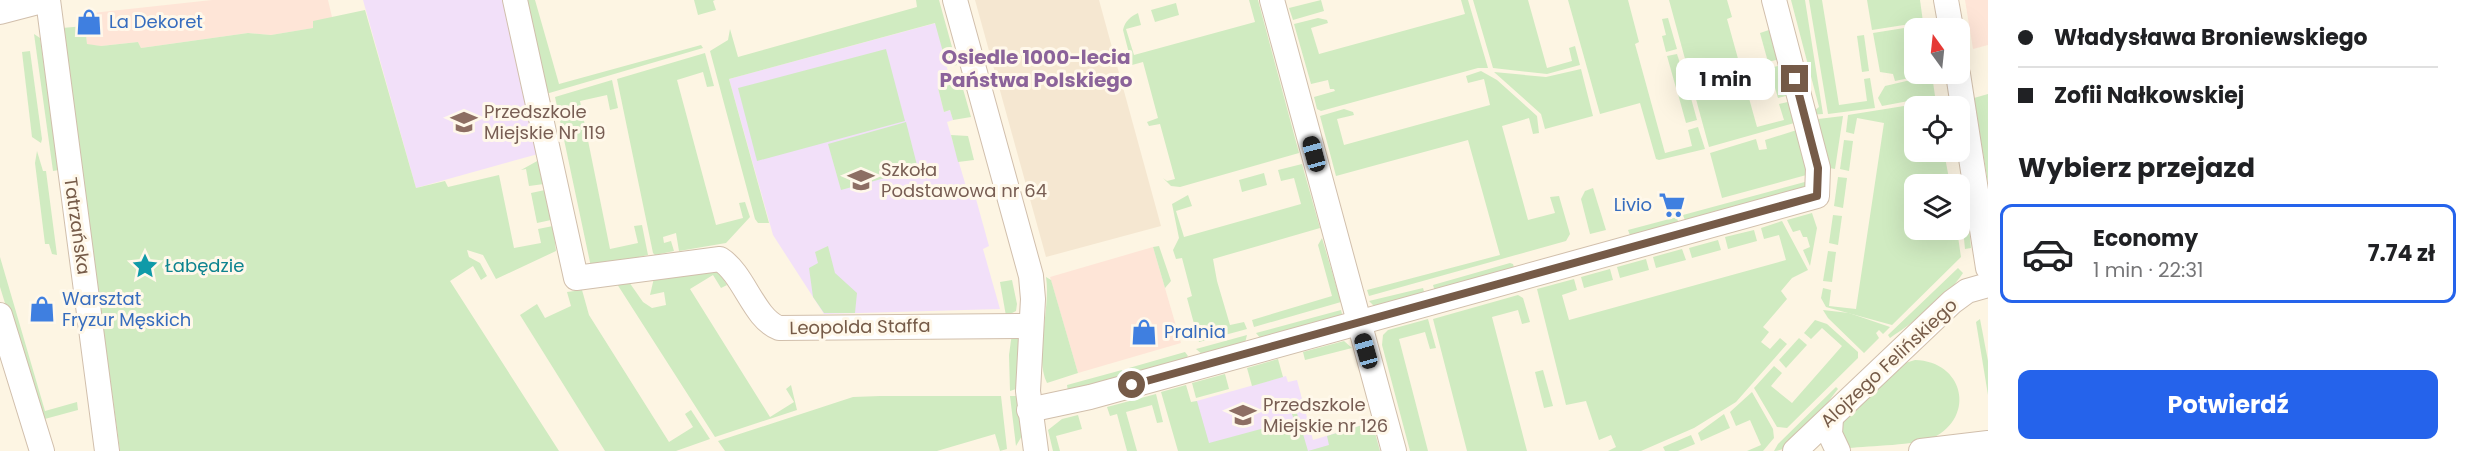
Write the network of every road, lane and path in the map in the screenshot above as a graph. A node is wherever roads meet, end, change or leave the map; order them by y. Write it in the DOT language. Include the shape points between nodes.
graph roads {
  1 [pos="47,0"];
  2 [pos="515,0"];
  3 [pos="955,0"];
  4 [pos="1272,0"];
  5 [pos="1774,0"];
  6 [pos="1946,0"];
  7 [pos="0,12"];
  8 [pos="1949,18"];
  9 [pos="1960,84"];
  10 [pos="1988,268"];
  11 [pos="1988,285"];
  12 [pos="0,315"];
  13 [pos="1358,323"];
  14 [pos="1030,326"];
  15 [pos="1029,410"];
  16 [pos="1831,418"];
  17 [pos="1988,443"];
  18 [pos="42,451"];
  19 [pos="107,451"];
  20 [pos="1036,451"];
  21 [pos="1394,451"];
  22 [pos="1795,451"];
  23 [pos="1838,451"];
  24 [pos="1921,451"];
  1 -- 7 [label="street"];
  1 -- 19 [label="street, Tatrzańska"];
  2 -- 14 [label="street, Leopolda Staffa" via="576,278 720,259 730,267 766,319 779,328"];
  3 -- 14 [label="street" via="1031,276"];
  4 -- 13 [label="street"];
  5 -- 13 [label="street" via="1818,168 1817,196"];
  6 -- 8 [label="street"];
  9 -- 10 [label="street"];
  11 -- 16 [label="street, Alojzego Felińskiego" via="1967,291 1952,302"];
  12 -- 18 [label="street"];
  13 -- 15 [label="street" via="1090,397"];
  13 -- 21 [label="street"];
  14 -- 15 [label="street"];
  15 -- 20 [label="street"];
  16 -- 22 [label="street, Alojzego Felińskiego"];
  16 -- 23 [label="street" via="1830,434"];
  17 -- 24 [label="street"];
}
